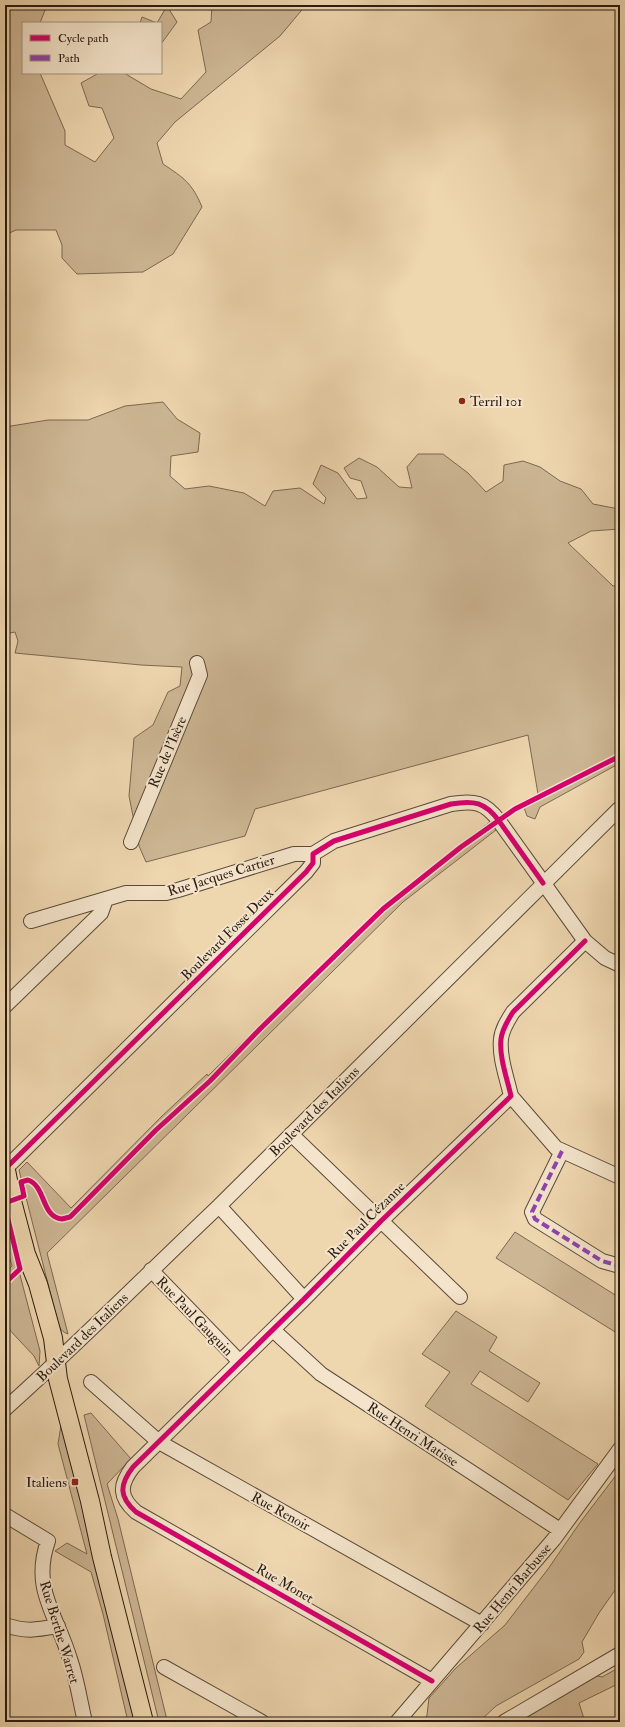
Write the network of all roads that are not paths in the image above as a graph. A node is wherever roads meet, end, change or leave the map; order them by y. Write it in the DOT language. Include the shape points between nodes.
graph roads {
  1 [pos="197,663"];
  2 [pos="620,808"];
  3 [pos="131,842"];
  4 [pos="313,854"];
  5 [pos="544,883"];
  6 [pos="106,898"];
  7 [pos="31,921"];
  8 [pos="585,941"];
  9 [pos="620,965"];
  10 [pos="5,1006"];
  11 [pos="511,1096"];
  12 [pos="291,1134"];
  13 [pos="562,1150"];
  14 [pos="5,1165"];
  15 [pos="5,1169"];
  16 [pos="620,1178"];
  17 [pos="219,1206"];
  18 [pos="381,1221"];
  19 [pos="620,1266"];
  20 [pos="150,1270"];
  21 [pos="460,1297"];
  22 [pos="304,1300"];
  23 [pos="273,1330"];
  24 [pos="240,1362"];
  25 [pos="56,1364"];
  26 [pos="91,1382"];
  27 [pos="5,1409"];
  28 [pos="159,1442"];
  29 [pos="620,1449"];
  30 [pos="90,1501"];
  31 [pos="127,1504"];
  32 [pos="5,1515"];
  33 [pos="560,1530"];
  34 [pos="482,1624"];
  35 [pos="5,1625"];
  36 [pos="58,1626"];
  37 [pos="620,1654"];
  38 [pos="164,1667"];
  39 [pos="432,1681"];
  40 [pos="85,1722"];
  41 [pos="144,1722"];
  42 [pos="155,1722"];
  43 [pos="262,1722"];
  44 [pos="397,1722"];
  45 [pos="504,1722"];
  1 -- 3 [label="street, Rue de l'Isère" via="200,675"];
  2 -- 5 [label="street, Boulevard des Italiens"];
  4 -- 5 [label="street" via="334,841 451,804 472,802 492,811"];
  4 -- 6 [label="street, Rue Jacques Cartier" via="294,854 166,893 131,893"];
  4 -- 15 [label="street, Boulevard Fosse Deux" via="312,864 306,872"];
  5 -- 8 [label="street"];
  5 -- 12 [label="street, Boulevard des Italiens"];
  6 -- 7 [label="street, Rue Jacques Cartier"];
  6 -- 10 [label="street" via="101,913"];
  8 -- 9 [label="street" via="605,958"];
  8 -- 11 [label="street" via="513,1012 506,1025 501,1038 502,1053"];
  11 -- 13 [label="street" via="556,1148"];
  11 -- 18 [label="street, Rue Paul Cézanne"];
  12 -- 17 [label="street, Boulevard des Italiens"];
  12 -- 18 [label="street"];
  13 -- 16 [label="street"];
  13 -- 19 [label="street" via="532,1212 535,1219 602,1260"];
  14 -- 15 [label="main road"];
  15 -- 25 [label="main road" via="26,1254 38,1284 53,1338"];
  17 -- 20 [label="street, Boulevard des Italiens"];
  17 -- 22 [label="street"];
  18 -- 21 [label="street"];
  18 -- 22 [label="street, Rue Paul Cézanne"];
  20 -- 24 [label="street, Rue Paul Gauguin"];
  20 -- 25 [label="street, Boulevard des Italiens"];
  22 -- 23 [label="street, Rue Paul Cézanne"];
  23 -- 24 [label="street, Rue Paul Cézanne"];
  23 -- 33 [label="street, Rue Henri Matisse" via="321,1374"];
  24 -- 28 [label="street, Rue Paul Cézanne"];
  25 -- 27 [label="street, Boulevard des Italiens"];
  25 -- 30 [label="main road"];
  26 -- 28 [label="street, Rue Renoir"];
  28 -- 31 [label="street, Rue Paul Cézanne" via="125,1477 122,1489"];
  28 -- 34 [label="street, Rue Renoir"];
  29 -- 33 [label="street, Rue Henri Barbusse"];
  30 -- 41 [label="main road"];
  30 -- 42 [label="main road" via="104,1530 111,1553"];
  31 -- 39 [label="street, Rue Monet" via="136,1512"];
  32 -- 36 [label="street, Rue Berthe Warret" via="48,1541 42,1563 42,1579 46,1600"];
  33 -- 34 [label="street, Rue Henri Barbusse"];
  34 -- 39 [label="street, Rue Henri Barbusse"];
  35 -- 36 [label="street" via="22,1631"];
  36 -- 40 [label="street, Rue Berthe Warret" via="71,1659"];
  37 -- 45 [label="street"];
  38 -- 43 [label="street"];
  39 -- 44 [label="street, Rue Henri Barbusse"];
}
